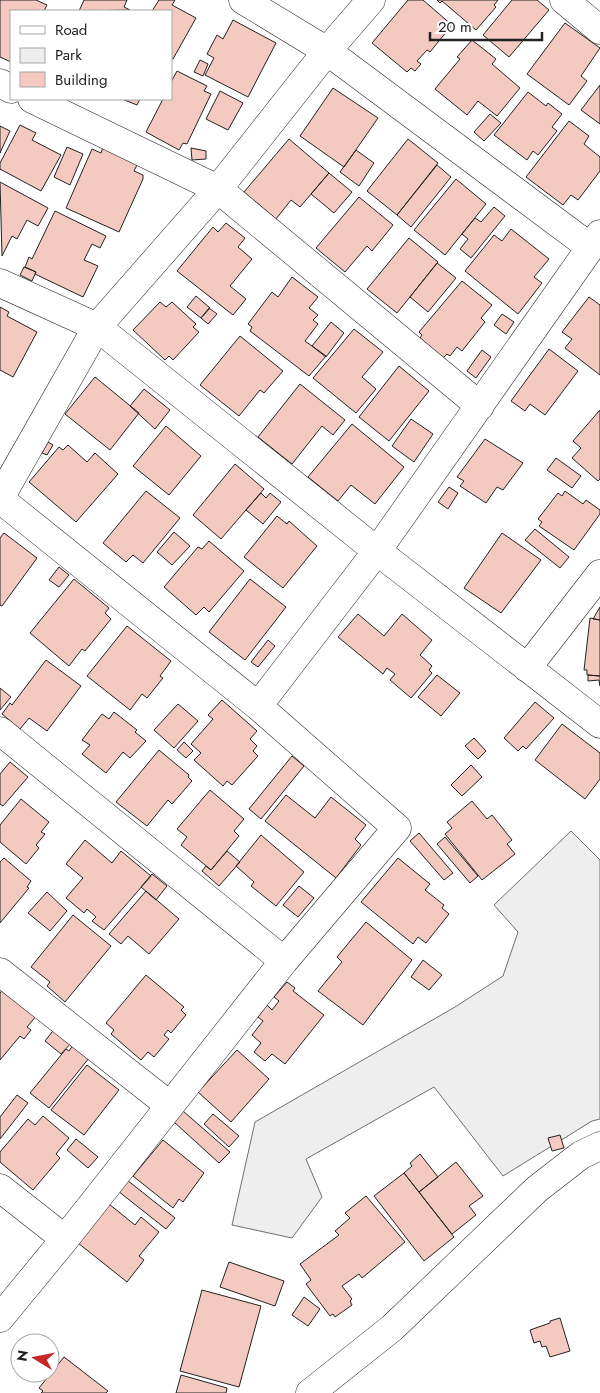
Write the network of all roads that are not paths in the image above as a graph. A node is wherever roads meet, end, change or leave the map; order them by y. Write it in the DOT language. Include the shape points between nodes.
graph roads {
  1 [pos="243,0"];
  2 [pos="371,0"];
  3 [pos="564,0"];
  4 [pos="600,30"];
  5 [pos="327,51"];
  6 [pos="34,100"];
  7 [pos="218,189"];
  8 [pos="595,241"];
  9 [pos="0,283"];
  10 [pos="97,327"];
  11 [pos="480,406"];
  12 [pos="0,499"];
  13 [pos="377,551"];
  14 [pos="600,574"];
  15 [pos="527,668"];
  16 [pos="258,706"];
  17 [pos="600,724"];
  18 [pos="0,731"];
  19 [pos="284,961"];
  20 [pos="0,972"];
  21 [pos="169,1105"];
  22 [pos="600,1146"];
  23 [pos="0,1188"];
  24 [pos="66,1239"];
  25 [pos="0,1318"];
  26 [pos="310,1393"];
  1 -- 5 [label="street"];
  2 -- 5 [label="street"];
  3 -- 4 [label="street"];
  5 -- 7 [label="street"];
  5 -- 8 [label="street"];
  6 -- 7 [label="street"];
  7 -- 10 [label="street"];
  7 -- 11 [label="street"];
  8 -- 11 [label="street"];
  9 -- 10 [label="street"];
  10 -- 12 [label="street"];
  10 -- 13 [label="street"];
  11 -- 13 [label="street"];
  12 -- 16 [label="street"];
  13 -- 15 [label="street"];
  13 -- 16 [label="street"];
  14 -- 15 [label="street"];
  15 -- 17 [label="street"];
  16 -- 19 [label="street" via="397,828"];
  18 -- 19 [label="street"];
  19 -- 21 [label="street"];
  20 -- 21 [label="street"];
  21 -- 24 [label="street"];
  22 -- 26 [label="street" via="581,1154 537,1189 392,1328"];
  23 -- 24 [label="street"];
  24 -- 25 [label="street"];
}
